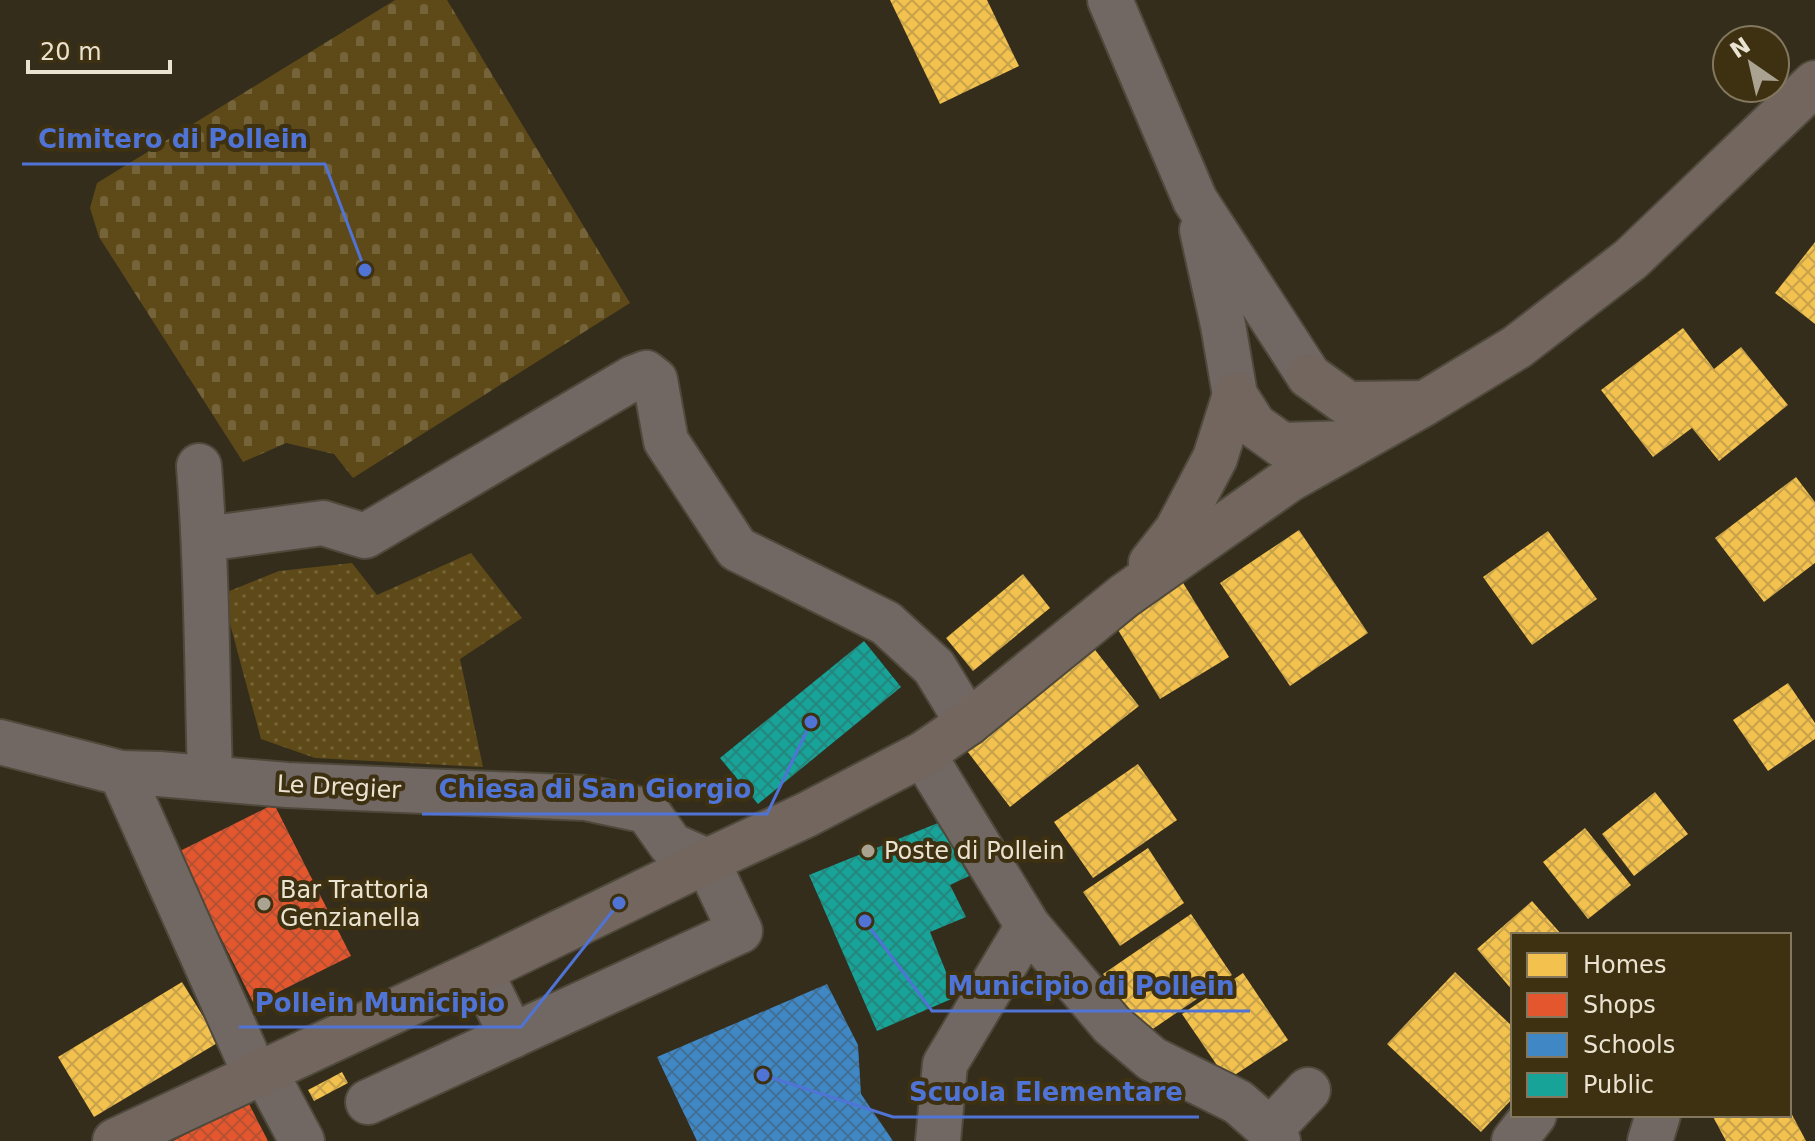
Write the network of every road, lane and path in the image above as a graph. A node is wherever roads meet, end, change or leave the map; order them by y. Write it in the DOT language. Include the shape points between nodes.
graph roads {
  1 [pos="1110,0"];
  2 [pos="1814,86"];
  3 [pos="1195,200"];
  4 [pos="1309,376"];
  5 [pos="1235,395"];
  6 [pos="1425,403"];
  7 [pos="1298,462"];
  8 [pos="199,466"];
  9 [pos="205,539"];
  10 [pos="1124,596"];
  11 [pos="968,723"];
  12 [pos="0,742"];
  13 [pos="923,754"];
  14 [pos="121,773"];
  15 [pos="210,778"];
  16 [pos="707,861"];
  17 [pos="1028,926"];
  18 [pos="480,971"];
  19 [pos="512,1036"];
  20 [pos="260,1074"];
  21 [pos="1308,1090"];
  22 [pos="368,1102"];
  23 [pos="1532,1117"];
  24 [pos="1657,1117"];
  25 [pos="1274,1135"];
  26 [pos="115,1141"];
  27 [pos="302,1141"];
  28 [pos="938,1141"];
  29 [pos="1514,1141"];
  30 [pos="1650,1141"];
  1 -- 3 [label="street"];
  2 -- 6 [label="main road" via="1631,259 1517,347"];
  3 -- 4 [label="street"];
  3 -- 5 [label="street"];
  4 -- 6 [label="main road" via="1348,404"];
  4 -- 7 [label="main road" via="1310,403"];
  5 -- 7 [label="main road" via="1254,425"];
  5 -- 10 [label="main road" via="1215,458 1177,530"];
  6 -- 7 [label="main road" via="1355,443"];
  7 -- 10 [label="main road"];
  8 -- 9 [label="street"];
  9 -- 11 [label="street" via="323,523 365,536 646,373 655,380 666,441 737,549 886,623 934,667"];
  9 -- 15 [label="street"];
  10 -- 11 [label="main road"];
  11 -- 13 [label="main road"];
  12 -- 14 [label="street, Le Dregier"];
  13 -- 16 [label="main road"];
  13 -- 17 [label="street"];
  14 -- 15 [label="street, Le Dregier"];
  14 -- 20 [label="street"];
  15 -- 16 [label="street, Le Dregier" via="586,798 647,811 671,845"];
  16 -- 18 [label="main road"];
  16 -- 19 [label="street" via="740,931"];
  17 -- 25 [label="street" via="1112,1025 1152,1059 1238,1102"];
  17 -- 28 [label="street" via="945,1064"];
  18 -- 19 [label="street"];
  18 -- 20 [label="main road"];
  19 -- 22 [label="street"];
  20 -- 26 [label="main road"];
  20 -- 27 [label="street"];
  21 -- 25 [label="street"];
  23 -- 29 [label="street"];
  24 -- 30 [label="street"];
}
